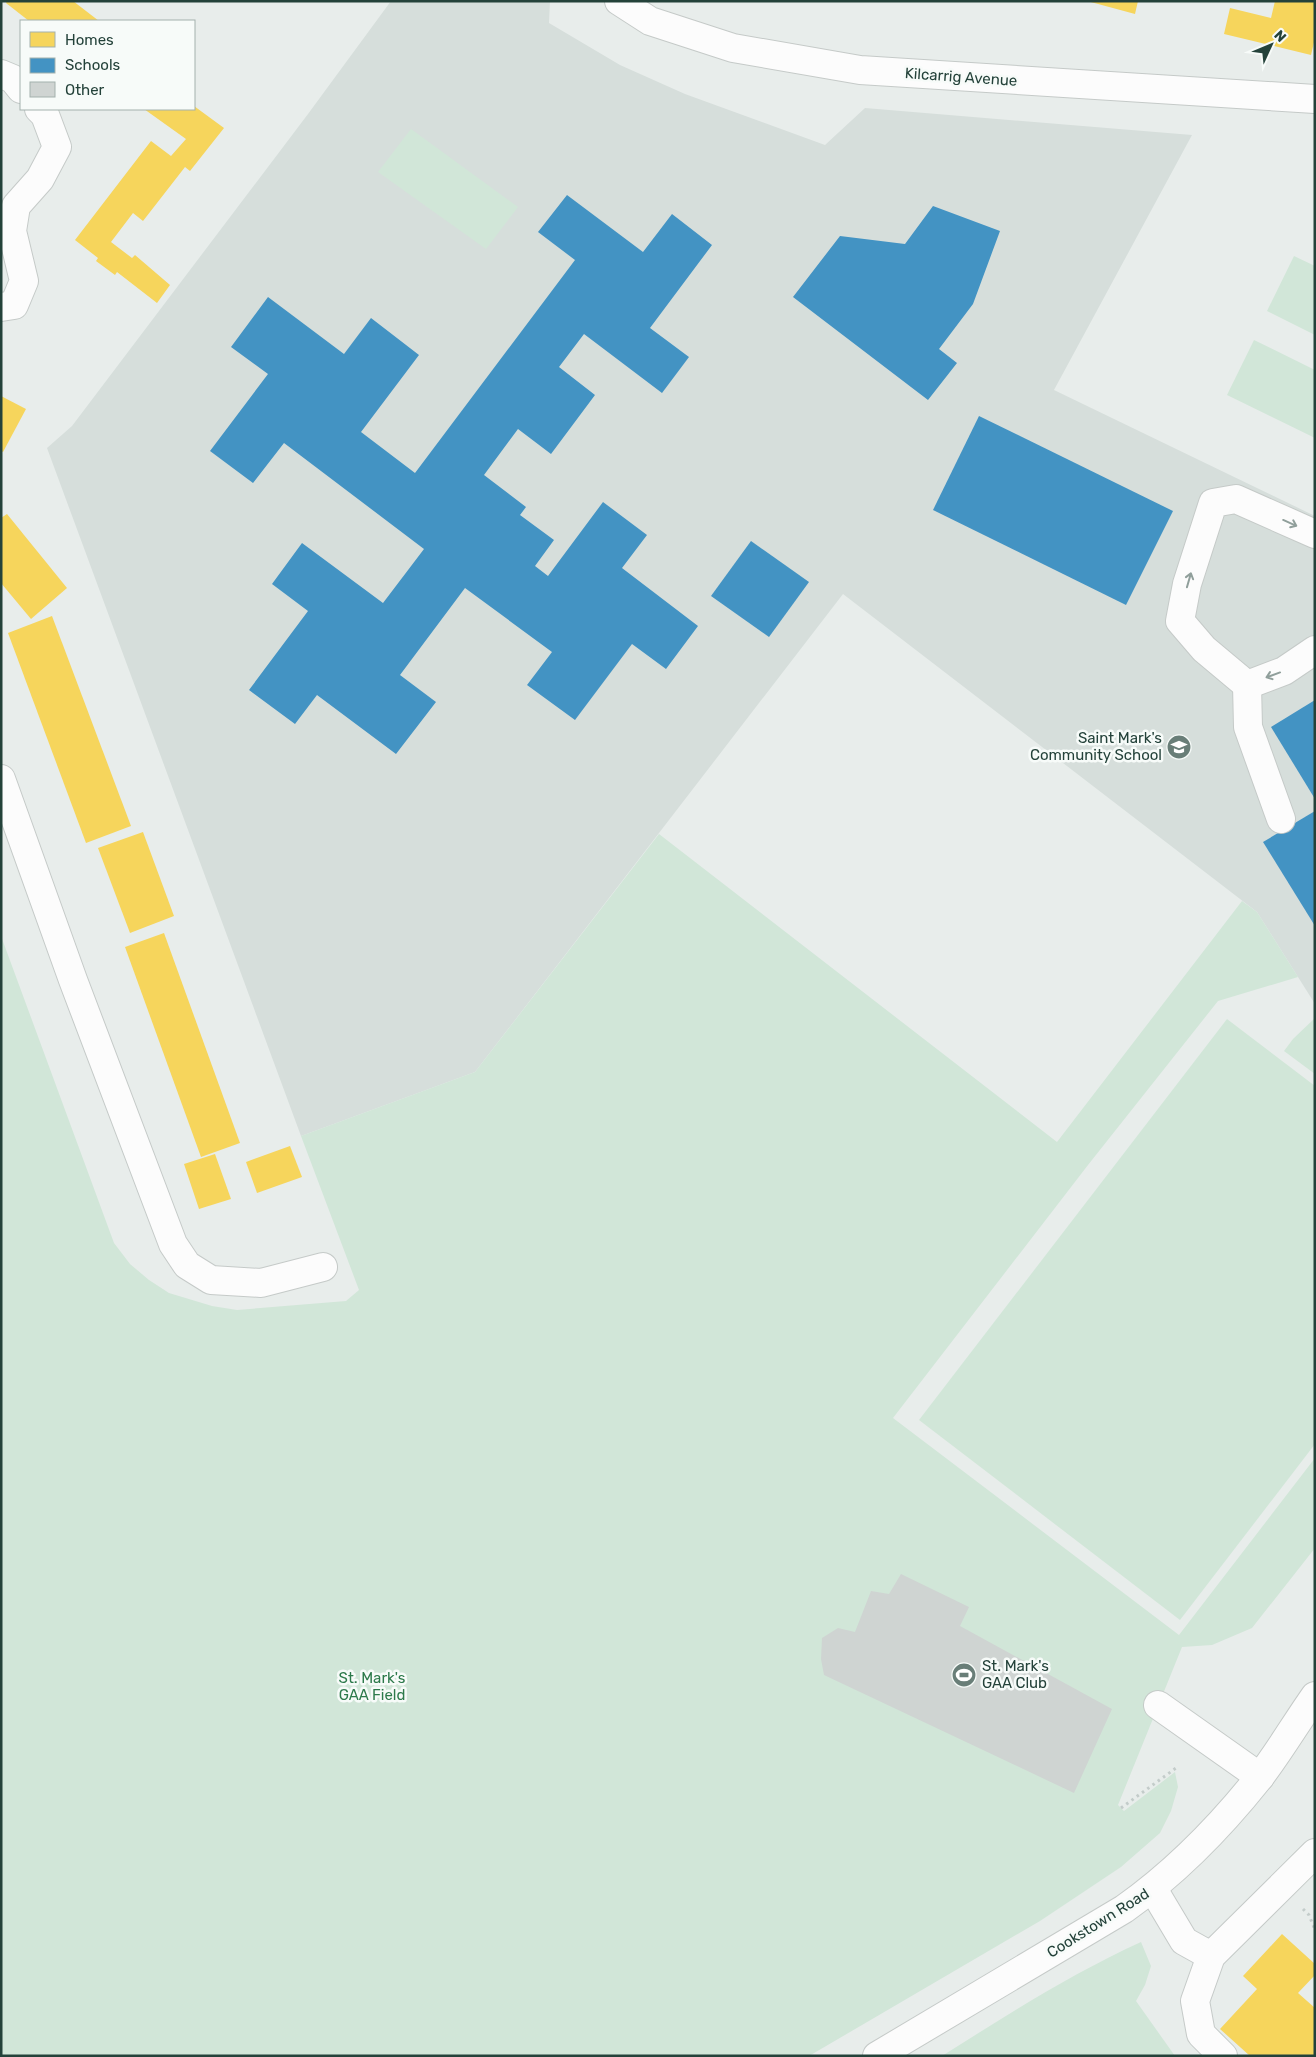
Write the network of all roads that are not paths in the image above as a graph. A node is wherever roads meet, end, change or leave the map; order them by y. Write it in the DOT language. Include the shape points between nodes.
graph roads {
  1 [pos="619,1"];
  2 [pos="1,74"];
  3 [pos="20,88"];
  4 [pos="1315,99"];
  5 [pos="40,110"];
  6 [pos="1,307"];
  7 [pos="1315,534"];
  8 [pos="1315,650"];
  9 [pos="1247,685"];
  10 [pos="1,779"];
  11 [pos="1281,819"];
  12 [pos="323,1267"];
  13 [pos="1315,1696"];
  14 [pos="1158,1705"];
  15 [pos="1260,1777"];
  16 [pos="1315,1853"];
  17 [pos="1153,1889"];
  18 [pos="1211,1956"];
  19 [pos="876,2056"];
  20 [pos="1223,2056"];
  1 -- 4 [label="street, Kilcarrig Avenue" via="650,21 733,48 860,70"];
  2 -- 3 [label="street"];
  5 -- 6 [label="street" via="57,147 40,179 16,206 12,231 24,281 14,305"];
  9 -- 7 [label="street, one-way" via="1204,649 1180,621 1187,584 1213,503 1236,500"];
  8 -- 9 [label="street, one-way" via="1284,671"];
  9 -- 11 [label="street" via="1248,727"];
  10 -- 12 [label="street" via="173,1244 187,1265 211,1280 261,1283"];
  13 -- 15 [label="street, Cookstown Road"];
  14 -- 15 [label="street"];
  15 -- 17 [label="street, Cookstown Road" via="1211,1833"];
  16 -- 18 [label="street"];
  17 -- 18 [label="street" via="1184,1941"];
  17 -- 19 [label="street, Cookstown Road"];
  18 -- 20 [label="street" via="1195,2001 1201,2034"];
}
